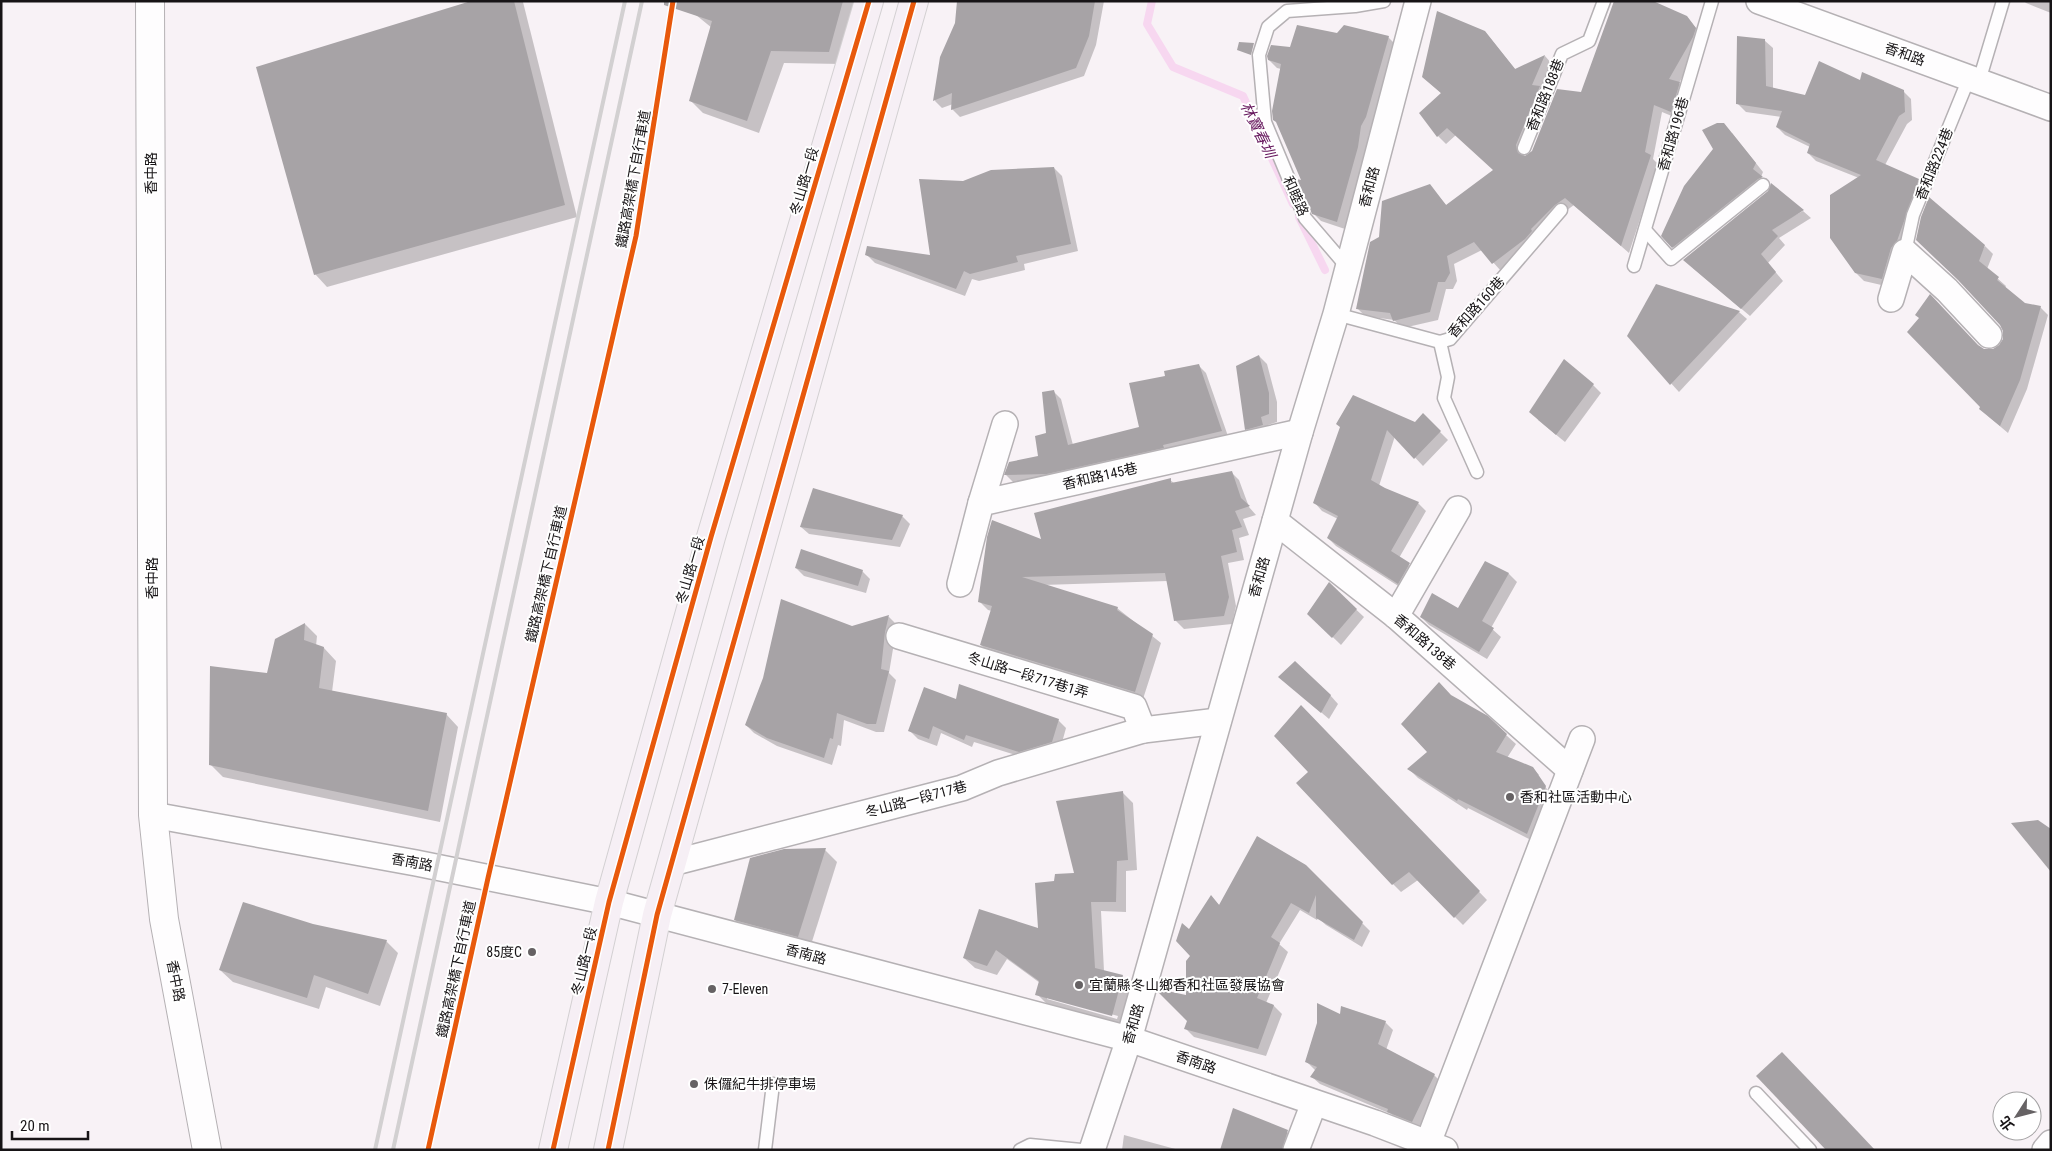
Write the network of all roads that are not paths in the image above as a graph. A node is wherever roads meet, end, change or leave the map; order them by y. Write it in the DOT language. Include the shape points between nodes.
graph roads {
  1 [pos="150,1"];
  2 [pos="869,1"];
  3 [pos="914,1"];
  4 [pos="1384,1"];
  5 [pos="1418,1"];
  6 [pos="1604,1"];
  7 [pos="1712,1"];
  8 [pos="1759,1"];
  9 [pos="2003,1"];
  10 [pos="1974,80"];
  11 [pos="2051,108"];
  12 [pos="1524,148"];
  13 [pos="1763,185"];
  14 [pos="1561,210"];
  15 [pos="1645,230"];
  16 [pos="1905,252"];
  17 [pos="1634,266"];
  18 [pos="1348,268"];
  19 [pos="1892,299"];
  20 [pos="1336,314"];
  21 [pos="1989,334"];
  22 [pos="1440,342"];
  23 [pos="1005,424"];
  24 [pos="1300,432"];
  25 [pos="1477,472"];
  26 [pos="981,503"];
  27 [pos="1458,510"];
  28 [pos="1275,521"];
  29 [pos="960,584"];
  30 [pos="1396,616"];
  31 [pos="899,636"];
  32 [pos="1218,721"];
  33 [pos="1142,730"];
  34 [pos="1582,739"];
  35 [pos="1570,770"];
  36 [pos="153,815"];
  37 [pos="672,863"];
  38 [pos="608,902"];
  39 [pos="657,915"];
  40 [pos="1129,1039"];
  41 [pos="773,1084"];
  42 [pos="1756,1093"];
  43 [pos="1314,1103"];
  44 [pos="2051,1143"];
  45 [pos="1437,1146"];
  46 [pos="207,1150"];
  47 [pos="553,1150"];
  48 [pos="608,1150"];
  49 [pos="765,1150"];
  50 [pos="1020,1150"];
  51 [pos="1081,1150"];
  52 [pos="1092,1150"];
  53 [pos="1296,1150"];
  54 [pos="1810,1150"];
  55 [pos="2045,1150"];
  1 -- 36 [label="street, 香中路"];
  2 -- 38 [label="main road, 冬山路一段" via="710,537"];
  3 -- 37 [label="main road"];
  4 -- 18 [label="lane, 和睦路" via="1287,11 1268,27 1259,55 1265,122 1305,218"];
  5 -- 18 [label="street, 香和路"];
  6 -- 12 [label="lane, 香和路188巷" via="1589,41 1562,54"];
  7 -- 15 [label="lane, 香和路196巷"];
  8 -- 10 [label="street, 香和路"];
  9 -- 10 [label="lane, 香和路224巷"];
  10 -- 11 [label="street, 香和路"];
  10 -- 16 [label="lane, 香和路224巷" via="1913,214"];
  13 -- 15 [label="lane" via="1671,259"];
  14 -- 22 [label="lane, 香和路160巷" via="1450,339"];
  15 -- 17 [label="lane, 香和路196巷"];
  16 -- 19 [label="street"];
  16 -- 21 [label="street"];
  18 -- 20 [label="street, 香和路"];
  20 -- 22 [label="lane, 香和路160巷"];
  20 -- 24 [label="street, 香和路"];
  22 -- 25 [label="lane" via="1448,377 1444,398"];
  23 -- 26 [label="street"];
  24 -- 26 [label="street, 香和路145巷"];
  24 -- 28 [label="street, 香和路"];
  26 -- 29 [label="street"];
  27 -- 30 [label="street"];
  28 -- 30 [label="street, 香和路138巷"];
  28 -- 32 [label="street, 香和路"];
  30 -- 35 [label="street, 香和路138巷"];
  31 -- 33 [label="street, 冬山路一段717巷1弄" via="1134,707"];
  32 -- 33 [label="street, 冬山路一段717巷"];
  32 -- 40 [label="street, 香和路"];
  33 -- 37 [label="street, 冬山路一段717巷" via="998,773 962,788"];
  34 -- 35 [label="street"];
  35 -- 45 [label="street"];
  36 -- 38 [label="street, 香南路" via="416,862"];
  36 -- 46 [label="street, 香中路" via="164,919"];
  37 -- 39 [label="main road"];
  38 -- 39 [label="street, 香南路"];
  38 -- 47 [label="main road, 冬山路一段"];
  39 -- 40 [label="street, 香南路"];
  39 -- 48 [label="main road"];
  40 -- 43 [label="street, 香南路"];
  40 -- 52 [label="street, 香和路"];
  41 -- 49 [label="lane"];
  42 -- 54 [label="lane"];
  43 -- 45 [label="street, 香南路"];
  43 -- 53 [label="street"];
  44 -- 55 [label="street"];
  50 -- 51 [label="lane" via="1030,1145"];
}
